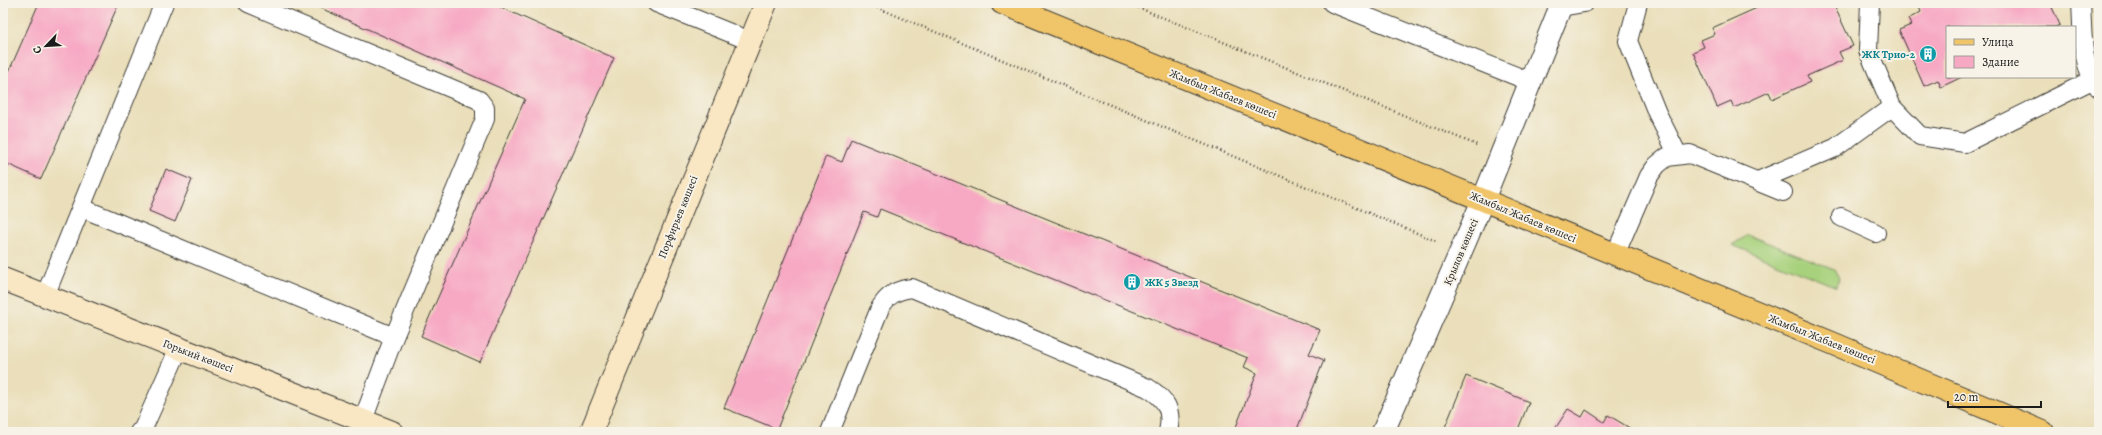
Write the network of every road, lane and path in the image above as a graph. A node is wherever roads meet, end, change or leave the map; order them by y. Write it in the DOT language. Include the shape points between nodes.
graph roads {
  1 [pos="164,3"];
  2 [pos="248,3"];
  3 [pos="656,3"];
  4 [pos="766,3"];
  5 [pos="866,3"];
  6 [pos="1002,3"];
  7 [pos="1127,3"];
  8 [pos="1332,3"];
  9 [pos="1584,3"];
  10 [pos="1638,3"];
  11 [pos="1870,3"];
  12 [pos="2081,3"];
  13 [pos="1562,5"];
  14 [pos="750,40"];
  15 [pos="1530,82"];
  16 [pos="2096,84"];
  17 [pos="1892,107"];
  18 [pos="1501,155"];
  19 [pos="1678,155"];
  20 [pos="1758,181"];
  21 [pos="1783,192"];
  22 [pos="1483,200"];
  23 [pos="82,208"];
  24 [pos="1841,217"];
  25 [pos="1876,233"];
  26 [pos="1461,251"];
  27 [pos="1615,256"];
  28 [pos="3,279"];
  29 [pos="45,296"];
  30 [pos="394,337"];
  31 [pos="179,348"];
  32 [pos="363,420"];
  33 [pos="139,432"];
  34 [pos="392,432"];
  35 [pos="591,432"];
  36 [pos="830,432"];
  37 [pos="1168,432"];
  38 [pos="1383,432"];
  39 [pos="2043,432"];
  1 -- 23 [label="lane"];
  2 -- 30 [label="lane" via="479,100 485,108 485,119"];
  3 -- 14 [label="lane"];
  4 -- 14 [label="street, Порфирьев көшесі"];
  5 -- 26 [label="path"];
  6 -- 22 [label="main road, Жамбыл Жабаев көшесі"];
  7 -- 18 [label="path"];
  8 -- 15 [label="lane"];
  9 -- 13 [label="lane"];
  10 -- 19 [label="lane" via="1628,41 1657,113"];
  11 -- 17 [label="lane" via="1868,50"];
  12 -- 16 [label="lane" via="2084,51"];
  13 -- 15 [label="street, Крылов көшесі"];
  14 -- 35 [label="street, Порфирьев көшесі"];
  15 -- 18 [label="street, Крылов көшесі"];
  16 -- 17 [label="lane" via="1964,143 1920,136"];
  17 -- 20 [label="lane" via="1835,148"];
  18 -- 22 [label="street, Крылов көшесі"];
  19 -- 20 [label="lane" via="1690,154"];
  19 -- 27 [label="lane" via="1667,157 1657,164 1649,176"];
  20 -- 21 [label="lane"];
  22 -- 26 [label="street, Крылов көшесі"];
  22 -- 27 [label="main road, Жамбыл Жабаев көшесі"];
  23 -- 29 [label="lane"];
  23 -- 30 [label="lane"];
  24 -- 25 [label="lane"];
  26 -- 38 [label="street, Крылов көшесі"];
  27 -- 39 [label="main road, Жамбыл Жабаев көшесі" via="1832,343"];
  28 -- 29 [label="street, Горький көшесі"];
  29 -- 31 [label="street, Горький көшесі"];
  30 -- 32 [label="lane"];
  31 -- 32 [label="street, Горький көшесі"];
  31 -- 33 [label="lane" via="142,431"];
  32 -- 34 [label="street, Горький көшесі"];
  36 -- 37 [label="lane" via="880,308 887,297 900,289 912,288 1148,388 1161,396 1168,408"];
}
